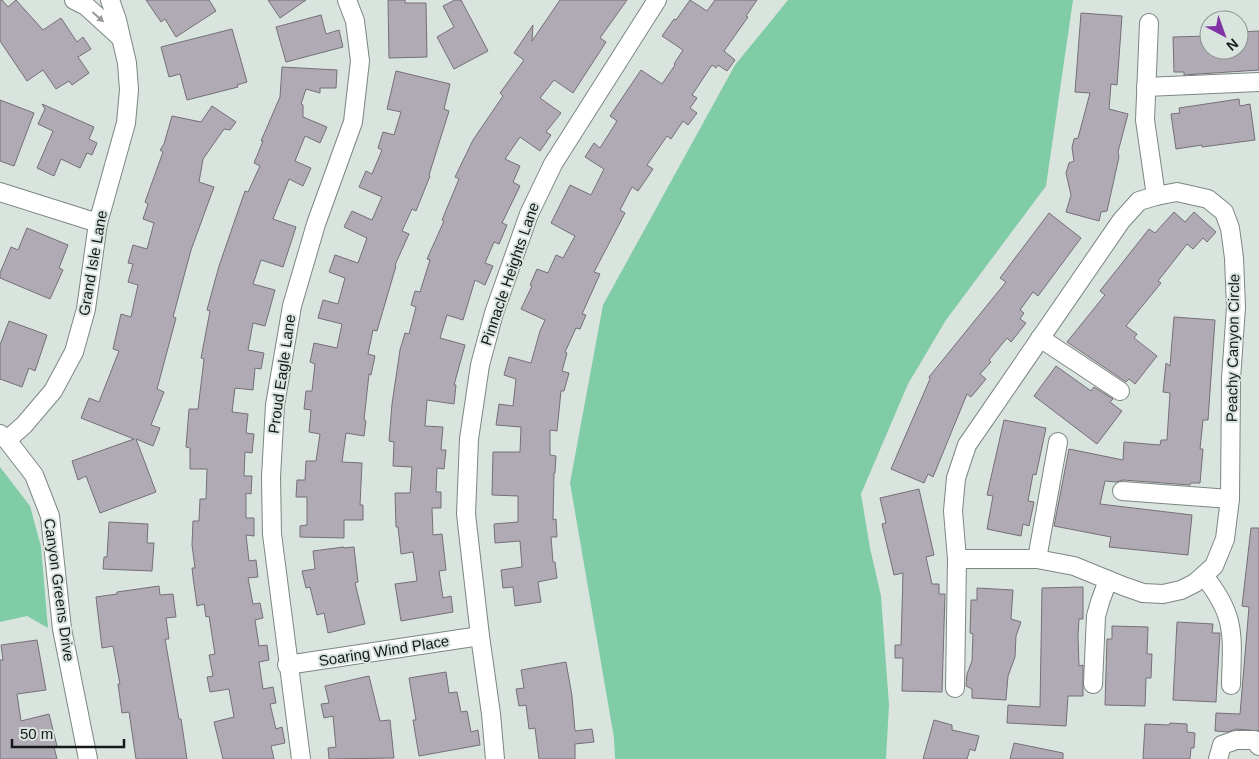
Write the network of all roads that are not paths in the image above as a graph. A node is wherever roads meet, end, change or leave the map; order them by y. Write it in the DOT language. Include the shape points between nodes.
graph roads {
  1 [pos="74,0"];
  2 [pos="110,0"];
  3 [pos="348,0"];
  4 [pos="657,0"];
  5 [pos="1149,23"];
  6 [pos="120,36"];
  7 [pos="1259,82"];
  8 [pos="1146,87"];
  9 [pos="0,192"];
  10 [pos="1156,196"];
  11 [pos="98,223"];
  12 [pos="1040,338"];
  13 [pos="1120,391"];
  14 [pos="4,437"];
  15 [pos="1058,442"];
  16 [pos="1122,491"];
  17 [pos="1230,499"];
  18 [pos="957,559"];
  19 [pos="1037,559"];
  20 [pos="1204,576"];
  21 [pos="1108,580"];
  22 [pos="480,636"];
  23 [pos="287,665"];
  24 [pos="1094,684"];
  25 [pos="1230,685"];
  26 [pos="955,688"];
  27 [pos="1259,746"];
  28 [pos="88,759"];
  29 [pos="301,759"];
  30 [pos="495,759"];
  31 [pos="1218,759"];
  1 -- 6 [label="street, one-way" via="86,6"];
  2 -- 6 [label="street, Grand Isle Lane"];
  3 -- 23 [label="street, Proud Eagle Lane" via="355,21 360,61 353,122 316,224 292,306 275,405 272,534"];
  4 -- 22 [label="street, Pinnacle Heights Lane" via="553,164 529,214 494,313 480,365 468,439 466,514"];
  5 -- 8 [label="street"];
  6 -- 11 [label="street, Grand Isle Lane" via="129,90 126,123"];
  7 -- 8 [label="street"];
  8 -- 10 [label="street" via="1145,120"];
  9 -- 11 [label="street"];
  10 -- 12 [label="street, Peachy Canyon Circle" via="1139,201 1121,221"];
  10 -- 17 [label="street, Peachy Canyon Circle" via="1177,192 1208,199 1224,212 1230,228 1236,307 1231,379"];
  11 -- 14 [label="street, Grand Isle Lane" via="86,310 74,352 53,391 24,425"];
  12 -- 13 [label="street"];
  12 -- 18 [label="street, Peachy Canyon Circle" via="967,445 956,478"];
  14 -- 28 [label="street, Canyon Greens Drive" via="34,475 50,516 62,629"];
  15 -- 19 [label="street"];
  16 -- 17 [label="street"];
  17 -- 20 [label="street, Peachy Canyon Circle" via="1225,539 1214,566"];
  18 -- 19 [label="street, Peachy Canyon Circle"];
  18 -- 26 [label="street, Peachy Canyon Circle"];
  19 -- 21 [label="street, Peachy Canyon Circle" via="1074,566"];
  20 -- 21 [label="street, Peachy Canyon Circle" via="1181,590 1163,594 1143,593"];
  20 -- 25 [label="street" via="1218,593 1228,614 1232,635"];
  21 -- 24 [label="street" via="1096,616"];
  22 -- 23 [label="street, Soaring Wind Place"];
  22 -- 30 [label="street, Pinnacle Heights Lane"];
  23 -- 29 [label="street, Proud Eagle Lane"];
  27 -- 31 [label="street" via="1254,740 1229,742 1222,745"];
}
